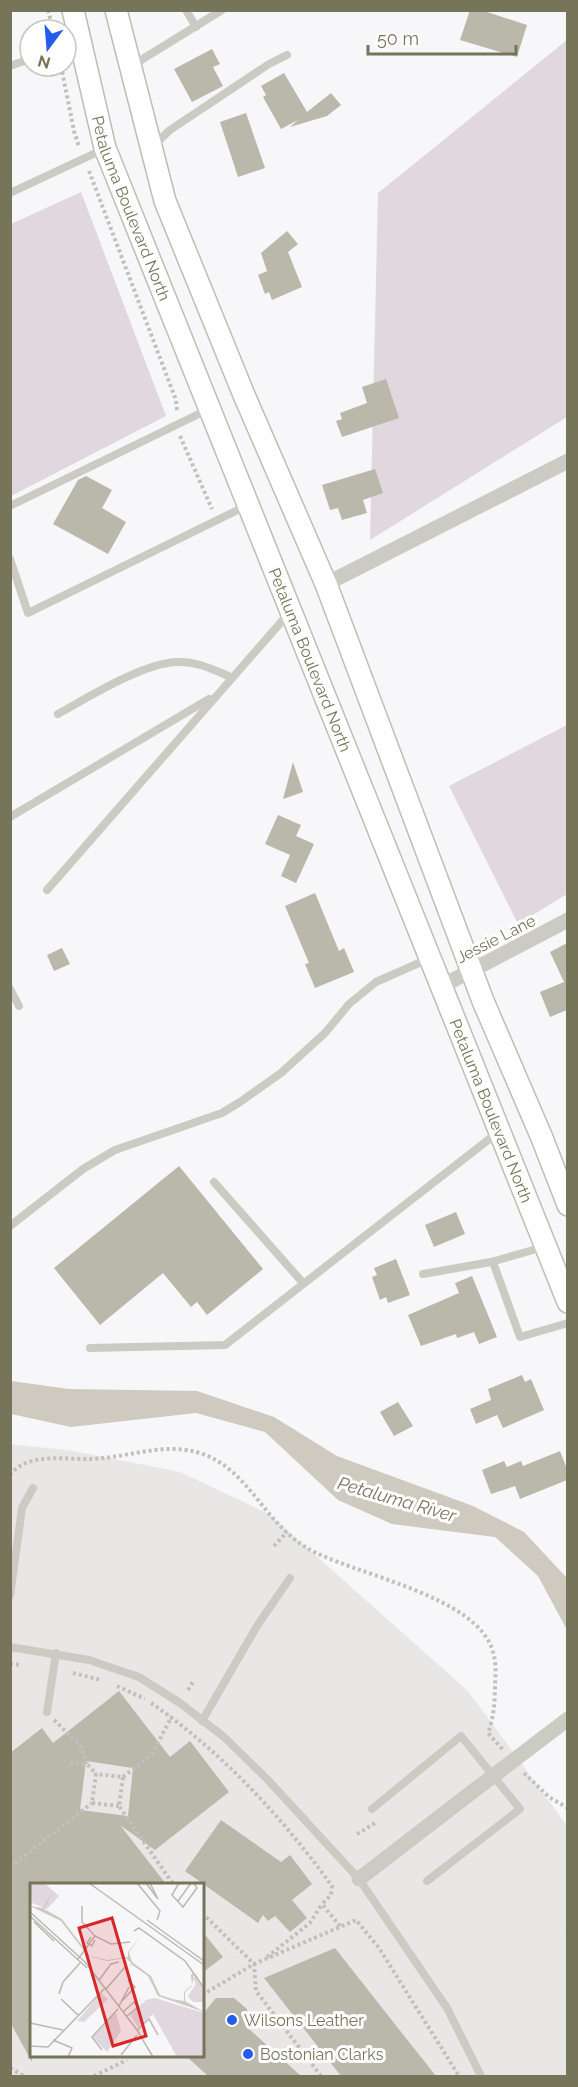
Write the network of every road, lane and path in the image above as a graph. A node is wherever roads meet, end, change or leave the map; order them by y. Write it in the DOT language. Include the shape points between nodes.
graph roads {
  1 [pos="116,10"];
  2 [pos="186,10"];
  3 [pos="222,10"];
  4 [pos="196,27"];
  5 [pos="287,55"];
  6 [pos="78,61"];
  7 [pos="130,68"];
  8 [pos="63,78"];
  9 [pos="105,148"];
  10 [pos="149,149"];
  11 [pos="84,158"];
  12 [pos="10,193"];
  13 [pos="209,409"];
  14 [pos="178,423"];
  15 [pos="567,461"];
  16 [pos="247,505"];
  17 [pos="10,506"];
  18 [pos="217,520"];
  19 [pos="10,559"];
  20 [pos="326,584"];
  21 [pos="290,612"];
  22 [pos="231,677"];
  23 [pos="216,695"];
  24 [pos="58,714"];
  25 [pos="10,817"];
  26 [pos="47,890"];
  27 [pos="567,920"];
  28 [pos="428,958"];
  29 [pos="472,972"];
  30 [pos="440,987"];
  31 [pos="10,989"];
  32 [pos="18,1006"];
  33 [pos="498,1132"];
  34 [pos="214,1182"];
  35 [pos="567,1205"];
  36 [pos="10,1226"];
  37 [pos="545,1247"];
  38 [pos="493,1262"];
  39 [pos="423,1274"];
  40 [pos="303,1283"];
  41 [pos="567,1302"];
  42 [pos="567,1323"];
  43 [pos="90,1348"];
  44 [pos="10,1475"];
  45 [pos="33,1488"];
  46 [pos="287,1532"];
  47 [pos="274,1545"];
  48 [pos="290,1578"];
  49 [pos="10,1596"];
  50 [pos="10,1647"];
  51 [pos="56,1653"];
  52 [pos="10,1664"];
  53 [pos="53,1669"];
  54 [pos="194,1680"];
  55 [pos="188,1690"];
  56 [pos="46,1712"];
  57 [pos="172,1716"];
  58 [pos="567,1719"];
  59 [pos="202,1721"];
  60 [pos="511,1758"];
  61 [pos="70,1763"];
  62 [pos="87,1764"];
  63 [pos="519,1767"];
  64 [pos="96,1774"];
  65 [pos="123,1777"];
  66 [pos="92,1803"];
  67 [pos="119,1806"];
  68 [pos="567,1808"];
  69 [pos="372,1809"];
  70 [pos="10,1867"];
  71 [pos="359,1879"];
  72 [pos="428,1881"];
  73 [pos="172,1883"];
  74 [pos="322,1904"];
  75 [pos="204,1915"];
  76 [pos="340,1926"];
  77 [pos="263,1961"];
  78 [pos="254,1964"];
  79 [pos="204,1994"];
  80 [pos="127,2060"];
  81 [pos="10,2068"];
  82 [pos="24,2076"];
  83 [pos="94,2076"];
  84 [pos="321,2076"];
  85 [pos="459,2076"];
  86 [pos="481,2076"];
  1 -- 7 [label="main road, Petaluma Boulevard North"];
  2 -- 4 [label="lane"];
  3 -- 4 [label="lane"];
  4 -- 7 [label="lane"];
  5 -- 10 [label="lane" via="170,130"];
  6 -- 9 [label="main road, Petaluma Boulevard North"];
  7 -- 10 [label="main road, Petaluma Boulevard North"];
  8 -- 11 [label="path"];
  9 -- 11 [label="lane"];
  9 -- 13 [label="main road, Petaluma Boulevard North"];
  10 -- 20 [label="main road, Petaluma Boulevard North" via="165,201"];
  11 -- 12 [label="lane"];
  11 -- 14 [label="path" via="176,400"];
  13 -- 14 [label="lane"];
  13 -- 16 [label="main road, Petaluma Boulevard North"];
  14 -- 17 [label="lane"];
  14 -- 18 [label="path" via="180,438"];
  15 -- 20 [label="street"];
  16 -- 18 [label="lane"];
  16 -- 21 [label="main road, Petaluma Boulevard North"];
  18 -- 19 [label="lane" via="28,613"];
  20 -- 29 [label="main road, Petaluma Boulevard North"];
  21 -- 22 [label="lane"];
  21 -- 28 [label="main road, Petaluma Boulevard North"];
  22 -- 23 [label="lane"];
  22 -- 24 [label="lane" via="205,666 177,662 130,675"];
  23 -- 25 [label="lane"];
  23 -- 26 [label="lane"];
  27 -- 29 [label="street, Jessie Lane"];
  28 -- 30 [label="main road, Petaluma Boulevard North"];
  28 -- 36 [label="lane" via="376,982 281,1073 240,1102 222,1113 115,1150 83,1169"];
  29 -- 30 [label="street, Jessie Lane"];
  29 -- 35 [label="main road, Petaluma Boulevard North"];
  30 -- 33 [label="main road, Petaluma Boulevard North"];
  31 -- 32 [label="lane"];
  33 -- 37 [label="main road, Petaluma Boulevard North"];
  33 -- 40 [label="lane"];
  34 -- 40 [label="lane"];
  37 -- 38 [label="lane"];
  37 -- 41 [label="main road, Petaluma Boulevard North"];
  38 -- 39 [label="lane"];
  38 -- 42 [label="lane" via="520,1337"];
  40 -- 43 [label="lane" via="225,1345"];
  44 -- 46 [label="path" via="18,1465 32,1461 193,1450 211,1456 235,1473"];
  45 -- 49 [label="lane" via="22,1508"];
  46 -- 47 [label="path"];
  46 -- 60 [label="path" via="330,1560 420,1591 473,1622 493,1650 496,1670 493,1719 488,1733"];
  48 -- 59 [label="lane"];
  50 -- 51 [label="lane"];
  51 -- 53 [label="lane"];
  51 -- 59 [label="lane" via="139,1677"];
  52 -- 53 [label="path"];
  53 -- 56 [label="lane"];
  53 -- 57 [label="path" via="127,1690"];
  54 -- 55 [label="path"];
  56 -- 62 [label="path" via="80,1745"];
  57 -- 65 [label="path" via="152,1754"];
  57 -- 74 [label="path" via="218,1756 287,1828 332,1886 331,1895"];
  58 -- 71 [label="street, bridge"];
  59 -- 71 [label="lane" via="267,1779"];
  61 -- 62 [label="path"];
  62 -- 64 [label="path"];
  63 -- 68 [label="path" via="549,1797"];
  64 -- 65 [label="path"];
  64 -- 66 [label="path"];
  65 -- 67 [label="path"];
  66 -- 67 [label="path"];
  66 -- 70 [label="path"];
  67 -- 73 [label="path"];
  69 -- 72 [label="lane" via="461,1736 520,1809"];
  71 -- 86 [label="lane" via="447,2008"];
  74 -- 76 [label="path"];
  74 -- 77 [label="path" via="310,1923"];
  75 -- 78 [label="path"];
  76 -- 77 [label="path"];
  76 -- 85 [label="path" via="356,1920 379,1948"];
  77 -- 78 [label="path"];
  78 -- 79 [label="path"];
  78 -- 84 [label="path" via="256,1991"];
  80 -- 83 [label="path"];
  81 -- 82 [label="path"];
}
